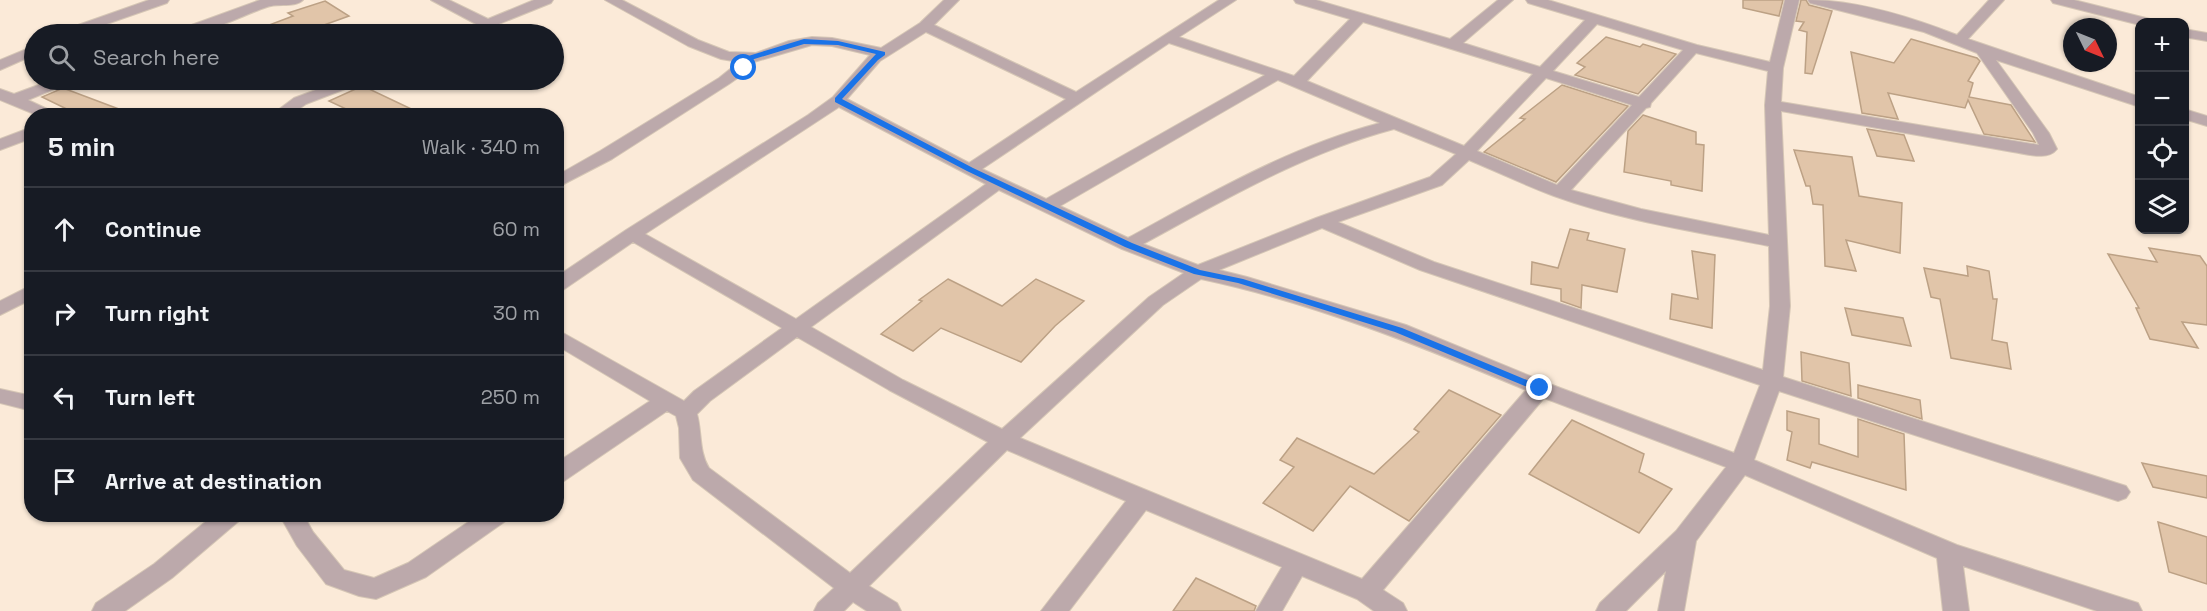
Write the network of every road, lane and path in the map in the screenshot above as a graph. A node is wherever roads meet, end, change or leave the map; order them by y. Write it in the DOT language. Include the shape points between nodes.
graph roads {
  1 [pos="162,0"];
  2 [pos="273,0"];
  3 [pos="282,0"];
  4 [pos="296,0"];
  5 [pos="438,0"];
  6 [pos="546,0"];
  7 [pos="612,0"];
  8 [pos="952,0"];
  9 [pos="1229,0"];
  10 [pos="1301,0"];
  11 [pos="1506,0"];
  12 [pos="1533,0"];
  13 [pos="1792,0"];
  14 [pos="1815,0"];
  15 [pos="1997,0"];
  16 [pos="2058,0"];
  17 [pos="1360,17"];
  18 [pos="1595,18"];
  19 [pos="2135,19"];
  20 [pos="486,23"];
  21 [pos="94,24"];
  22 [pos="207,24"];
  23 [pos="925,26"];
  24 [pos="2189,34"];
  25 [pos="2207,37"];
  26 [pos="1167,38"];
  27 [pos="1959,41"];
  28 [pos="1452,44"];
  29 [pos="1693,48"];
  30 [pos="1982,50"];
  31 [pos="883,53"];
  32 [pos="24,55"];
  33 [pos="748,58"];
  34 [pos="0,66"];
  35 [pos="1776,68"];
  36 [pos="1542,71"];
  37 [pos="1277,74"];
  38 [pos="1296,83"];
  39 [pos="30,90"];
  40 [pos="329,90"];
  41 [pos="7,97"];
  42 [pos="1076,98"];
  43 [pos="838,100"];
  44 [pos="2135,101"];
  45 [pos="1644,104"];
  46 [pos="1773,105"];
  47 [pos="34,108"];
  48 [pos="290,108"];
  49 [pos="2189,116"];
  50 [pos="2207,121"];
  51 [pos="1396,123"];
  52 [pos="24,136"];
  53 [pos="0,146"];
  54 [pos="1467,152"];
  55 [pos="970,170"];
  56 [pos="564,179"];
  57 [pos="998,183"];
  58 [pos="1560,192"];
  59 [pos="1047,206"];
  60 [pos="1322,222"];
  61 [pos="632,234"];
  62 [pos="1779,242"];
  63 [pos="1128,245"];
  64 [pos="1198,272"];
  65 [pos="564,281"];
  66 [pos="24,296"];
  67 [pos="0,309"];
  68 [pos="797,327"];
  69 [pos="564,341"];
  70 [pos="1772,381"];
  71 [pos="1540,388"];
  72 [pos="0,396"];
  73 [pos="24,402"];
  74 [pos="677,406"];
  75 [pos="1004,440"];
  76 [pos="1741,464"];
  77 [pos="564,470"];
  78 [pos="2118,492"];
  79 [pos="1142,498"];
  80 [pos="222,522"];
  81 [pos="295,522"];
  82 [pos="487,522"];
  83 [pos="1684,538"];
  84 [pos="1949,552"];
  85 [pos="1297,563"];
  86 [pos="852,588"];
  87 [pos="1366,592"];
  88 [pos="105,611"];
  89 [pos="827,611"];
  90 [pos="888,611"];
  91 [pos="1054,611"];
  92 [pos="1269,611"];
  93 [pos="1394,611"];
  94 [pos="1609,611"];
  95 [pos="1671,611"];
  96 [pos="1956,611"];
  97 [pos="2129,611"];
  1 -- 21 [label="street"];
  2 -- 22 [label="street"];
  3 -- 4 [label="street"];
  5 -- 20 [label="street"];
  6 -- 20 [label="street"];
  7 -- 33 [label="street" via="706,48"];
  8 -- 23 [label="street"];
  9 -- 26 [label="street"];
  10 -- 17 [label="street"];
  11 -- 28 [label="street"];
  12 -- 18 [label="street"];
  13 -- 35 [label="street"];
  14 -- 27 [label="street" via="1876,14"];
  15 -- 27 [label="street"];
  16 -- 19 [label="street"];
  17 -- 28 [label="street"];
  17 -- 38 [label="street"];
  18 -- 29 [label="street"];
  18 -- 36 [label="street"];
  23 -- 31 [label="street"];
  23 -- 42 [label="street"];
  24 -- 25 [label="street"];
  26 -- 37 [label="street"];
  26 -- 42 [label="street"];
  27 -- 30 [label="street"];
  28 -- 36 [label="street"];
  29 -- 35 [label="street"];
  29 -- 45 [label="street"];
  30 -- 44 [label="street"];
  30 -- 46 [label="street" via="2041,133 2049,149 2046,151"];
  31 -- 33 [label="street" via="838,43 804,41"];
  31 -- 43 [label="street"];
  32 -- 34 [label="street"];
  33 -- 56 [label="street" via="744,68"];
  35 -- 46 [label="street"];
  36 -- 45 [label="street"];
  36 -- 54 [label="street"];
  37 -- 38 [label="street"];
  37 -- 59 [label="street"];
  38 -- 51 [label="street"];
  39 -- 41 [label="street"];
  40 -- 48 [label="street"];
  41 -- 47 [label="street"];
  42 -- 55 [label="street"];
  43 -- 55 [label="street"];
  43 -- 61 [label="street" via="767,150"];
  45 -- 58 [label="street"];
  46 -- 62 [label="street"];
  49 -- 50 [label="street"];
  51 -- 54 [label="street"];
  51 -- 63 [label="street" via="1333,141 1259,174"];
  52 -- 53 [label="street"];
  54 -- 58 [label="street"];
  54 -- 60 [label="street" via="1436,181"];
  55 -- 57 [label="street"];
  57 -- 59 [label="street"];
  57 -- 68 [label="street"];
  58 -- 62 [label="street" via="1653,218"];
  59 -- 63 [label="street"];
  60 -- 64 [label="street"];
  60 -- 70 [label="street" via="1427,266"];
  61 -- 65 [label="street"];
  61 -- 68 [label="street"];
  62 -- 70 [label="street" via="1780,306"];
  63 -- 64 [label="street"];
  64 -- 71 [label="street" via="1399,330"];
  64 -- 75 [label="street" via="1156,301"];
  66 -- 67 [label="street"];
  68 -- 74 [label="street" via="702,396"];
  68 -- 75 [label="street" via="896,386"];
  69 -- 74 [label="street"];
  70 -- 76 [label="street"];
  70 -- 78 [label="street"];
  71 -- 76 [label="street"];
  71 -- 87 [label="street"];
  72 -- 73 [label="street"];
  74 -- 77 [label="street"];
  74 -- 86 [label="street" via="690,428 691,458 701,474"];
  75 -- 79 [label="street"];
  75 -- 86 [label="street"];
  76 -- 83 [label="street"];
  76 -- 84 [label="street"];
  79 -- 85 [label="street"];
  79 -- 91 [label="street"];
  80 -- 88 [label="street" via="163,571"];
  81 -- 82 [label="street" via="335,577 376,589 417,570"];
  83 -- 94 [label="street"];
  83 -- 95 [label="street"];
  84 -- 96 [label="street"];
  84 -- 97 [label="street"];
  85 -- 87 [label="street"];
  85 -- 92 [label="street"];
  86 -- 89 [label="street"];
  86 -- 90 [label="street"];
  87 -- 93 [label="street"];
}
